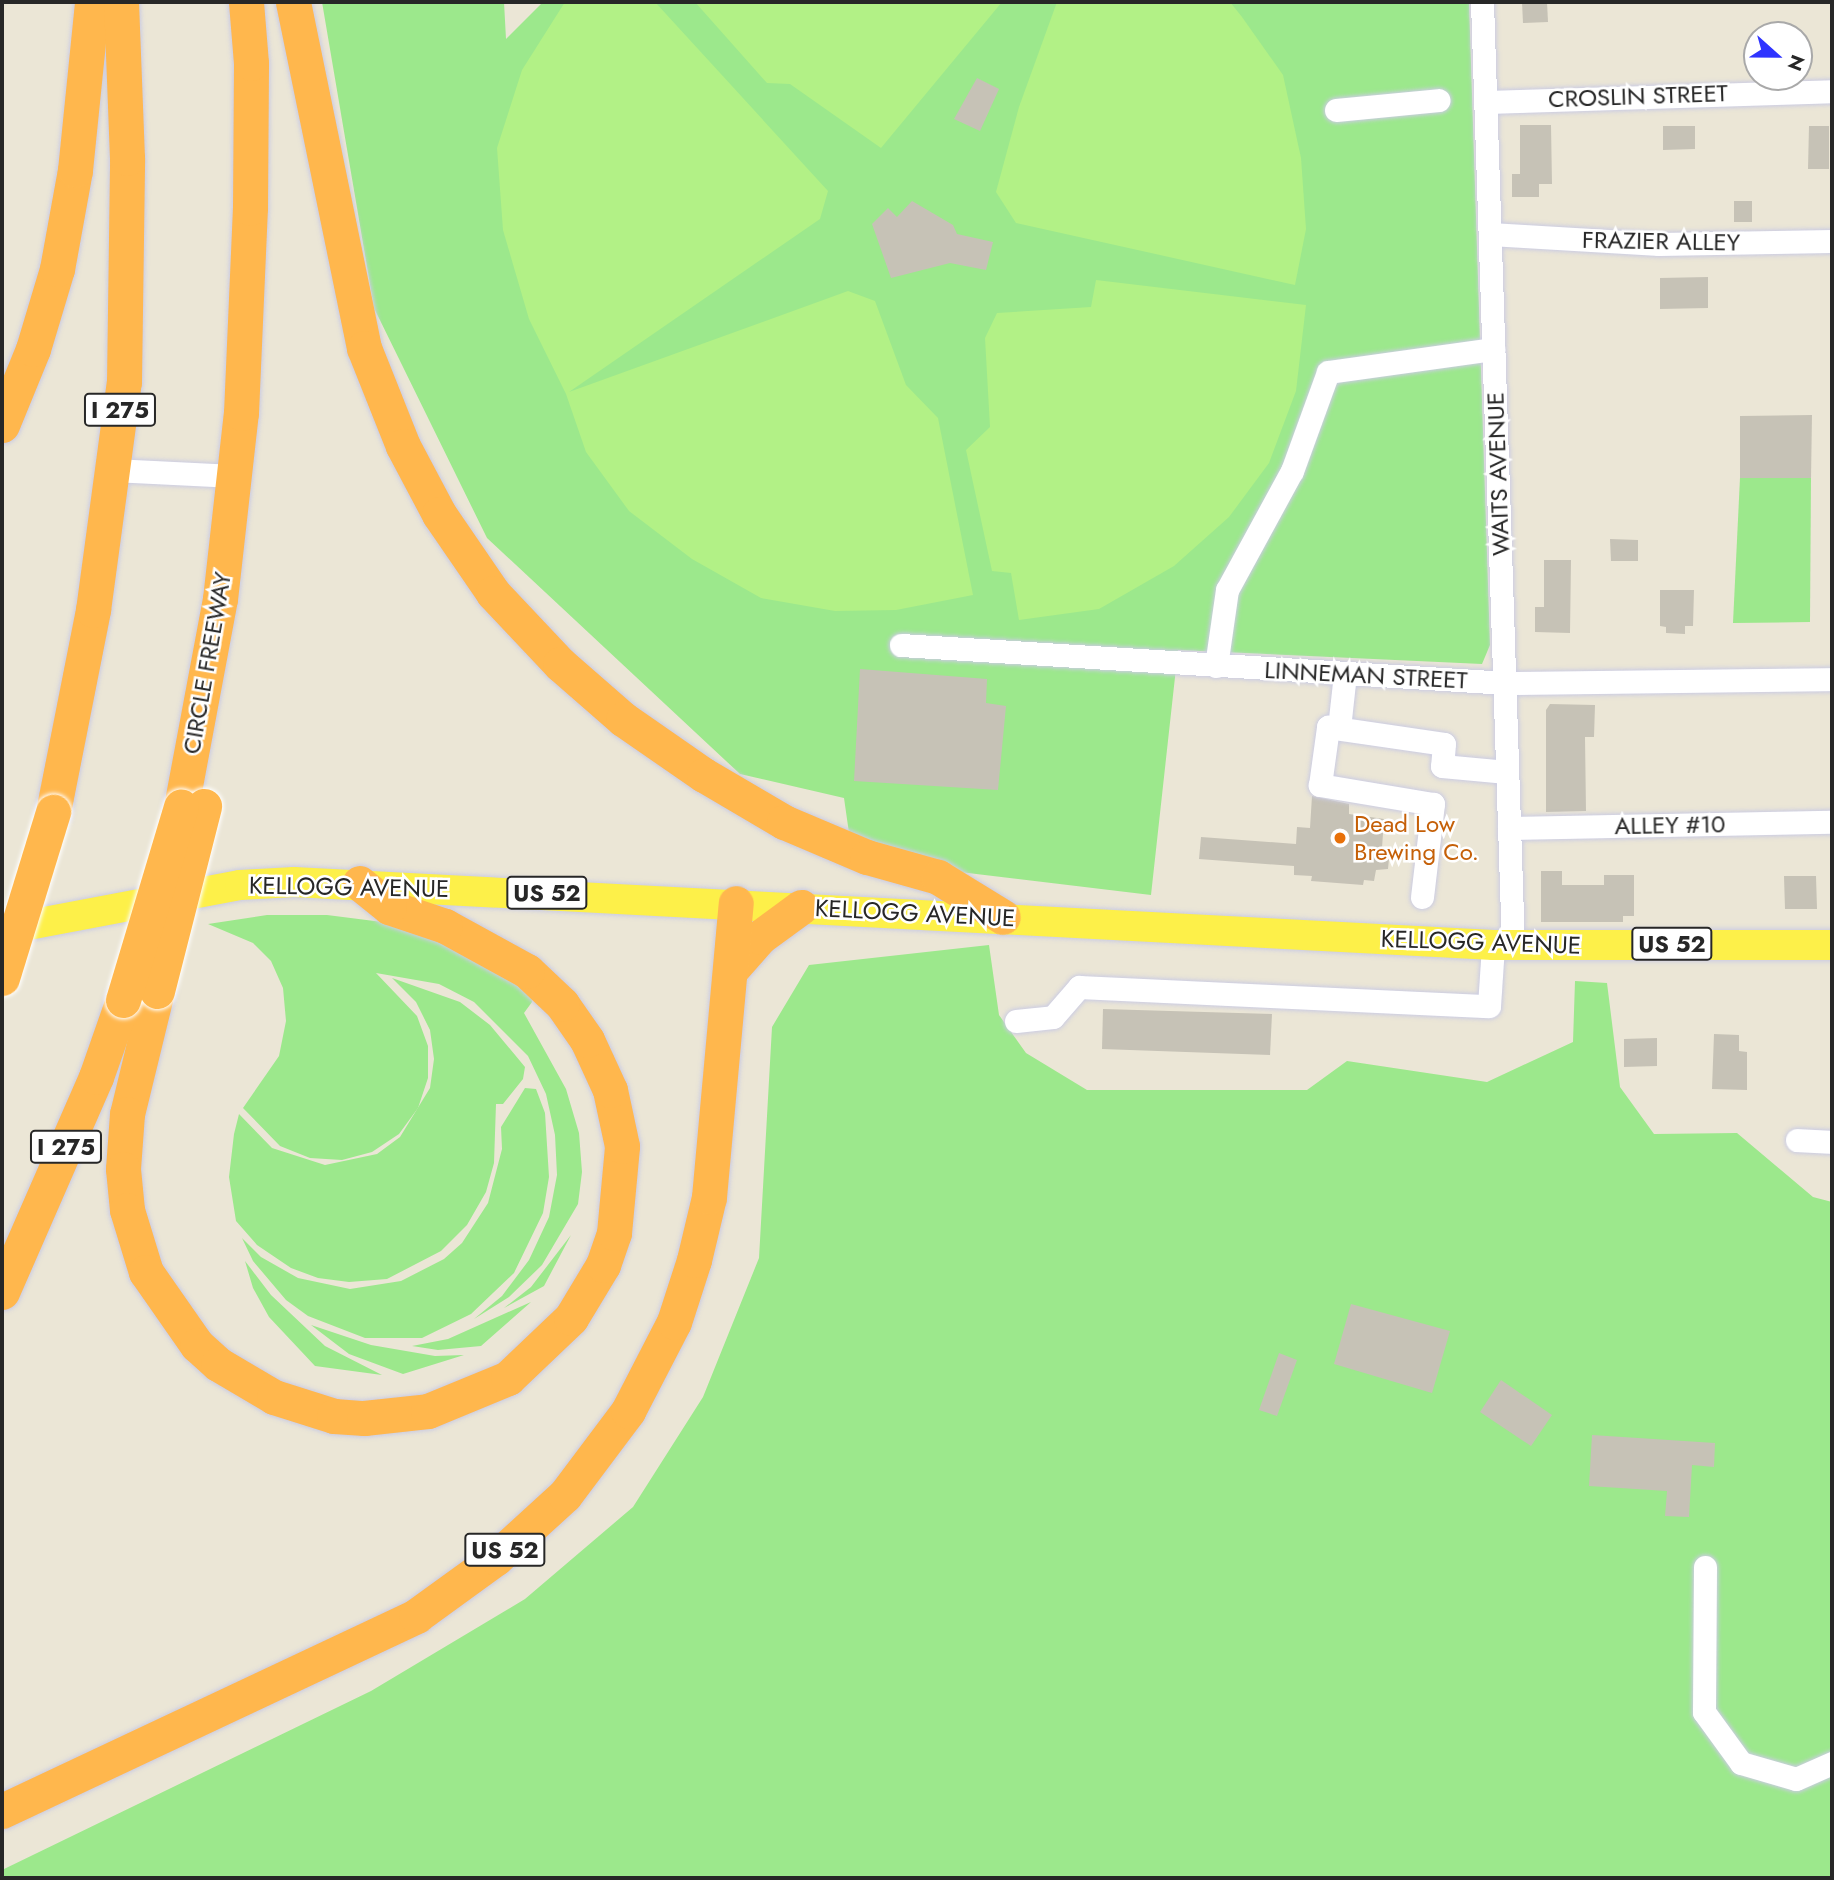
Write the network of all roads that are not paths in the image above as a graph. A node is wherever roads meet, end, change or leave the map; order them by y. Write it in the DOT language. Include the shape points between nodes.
graph roads {
  1 [pos="92,2"];
  2 [pos="121,2"];
  3 [pos="246,2"];
  4 [pos="293,2"];
  5 [pos="1482,2"];
  6 [pos="1832,92"];
  7 [pos="1439,100"];
  8 [pos="1487,102"];
  9 [pos="1335,110"];
  10 [pos="1490,234"];
  11 [pos="1832,241"];
  12 [pos="1493,349"];
  13 [pos="2,425"];
  14 [pos="114,470"];
  15 [pos="233,476"];
  16 [pos="901,645"];
  17 [pos="1216,666"];
  18 [pos="1345,674"];
  19 [pos="1832,679"];
  20 [pos="1506,683"];
  21 [pos="1339,728"];
  22 [pos="1442,766"];
  23 [pos="1507,772"];
  24 [pos="1433,804"];
  25 [pos="192,807"];
  26 [pos="1832,822"];
  27 [pos="1509,828"];
  28 [pos="359,883"];
  29 [pos="1423,897"];
  30 [pos="736,903"];
  31 [pos="801,907"];
  32 [pos="1003,917"];
  33 [pos="2,930"];
  34 [pos="1832,945"];
  35 [pos="1503,946"];
  36 [pos="730,971"];
  37 [pos="2,978"];
  38 [pos="1016,1021"];
  39 [pos="1797,1140"];
  40 [pos="1832,1142"];
  41 [pos="2,1292"];
  42 [pos="1705,1566"];
  43 [pos="1832,1763"];
  44 [pos="2,1811"];
  1 -- 13 [label="highway" via="75,170 57,269 33,349"];
  2 -- 14 [label="highway, I 275" via="127,239 124,382"];
  3 -- 15 [label="highway, CIRCLE FREEWAY / I 275" via="251,63 250,208"];
  4 -- 32 [label="highway" via="364,348 403,446 439,514 493,593 560,664 623,719 704,775 784,822 867,857 938,877"];
  5 -- 8 [label="street, WAITS AVENUE"];
  6 -- 8 [label="street, CROSLIN STREET"];
  7 -- 9 [label="street"];
  8 -- 10 [label="street, WAITS AVENUE"];
  10 -- 11 [label="street, FRAZIER ALLEY" via="1659,244"];
  10 -- 12 [label="street, WAITS AVENUE"];
  12 -- 17 [label="street" via="1328,372 1292,471 1227,590"];
  12 -- 20 [label="street, WAITS AVENUE"];
  14 -- 15 [label="street"];
  14 -- 37 [label="highway, I 275, bridge" via="93,610 53,812"];
  15 -- 25 [label="highway, CIRCLE FREEWAY / I 275"];
  16 -- 17 [label="street, LINNEMAN STREET"];
  17 -- 18 [label="street, LINNEMAN STREET"];
  18 -- 20 [label="street, LINNEMAN STREET"];
  18 -- 21 [label="street"];
  19 -- 20 [label="street, LINNEMAN STREET"];
  20 -- 23 [label="street, WAITS AVENUE"];
  21 -- 22 [label="street" via="1444,744"];
  21 -- 24 [label="street" via="1328,727 1320,785"];
  22 -- 23 [label="street"];
  22 -- 24 [label="street"];
  23 -- 27 [label="street, WAITS AVENUE"];
  24 -- 29 [label="street"];
  25 -- 28 [label="highway, bridge" via="157,991 127,1114 123,1169 127,1210 146,1272 197,1345 218,1364 274,1396 334,1416 364,1418 428,1411 508,1378 571,1318 606,1254 622,1178 622,1146 610,1090 587,1040 562,1004 527,971 445,926 389,907"];
  25 -- 41 [label="highway, CIRCLE FREEWAY / I 275, bridge" via="96,1077"];
  26 -- 27 [label="street, ALLEY #10"];
  27 -- 35 [label="street, WAITS AVENUE"];
  28 -- 30 [label="main road, KELLOGG AVENUE / US 52"];
  28 -- 33 [label="main road, KELLOGG AVENUE / US 52" via="240,885"];
  30 -- 31 [label="main road, KELLOGG AVENUE / US 52"];
  30 -- 36 [label="highway, US 52"];
  31 -- 32 [label="main road, KELLOGG AVENUE / US 52"];
  31 -- 36 [label="highway" via="760,937"];
  32 -- 35 [label="main road, KELLOGG AVENUE / US 52"];
  34 -- 35 [label="main road, KELLOGG AVENUE / US 52"];
  35 -- 38 [label="street, WAITS AVENUE" via="1489,1006 1079,987 1053,1017"];
  36 -- 44 [label="highway, US 52" via="711,1184 694,1260 674,1322 628,1411 565,1495 496,1558 415,1616"];
  39 -- 40 [label="street"];
  42 -- 43 [label="street" via="1704,1712 1741,1763 1796,1779"];
}
